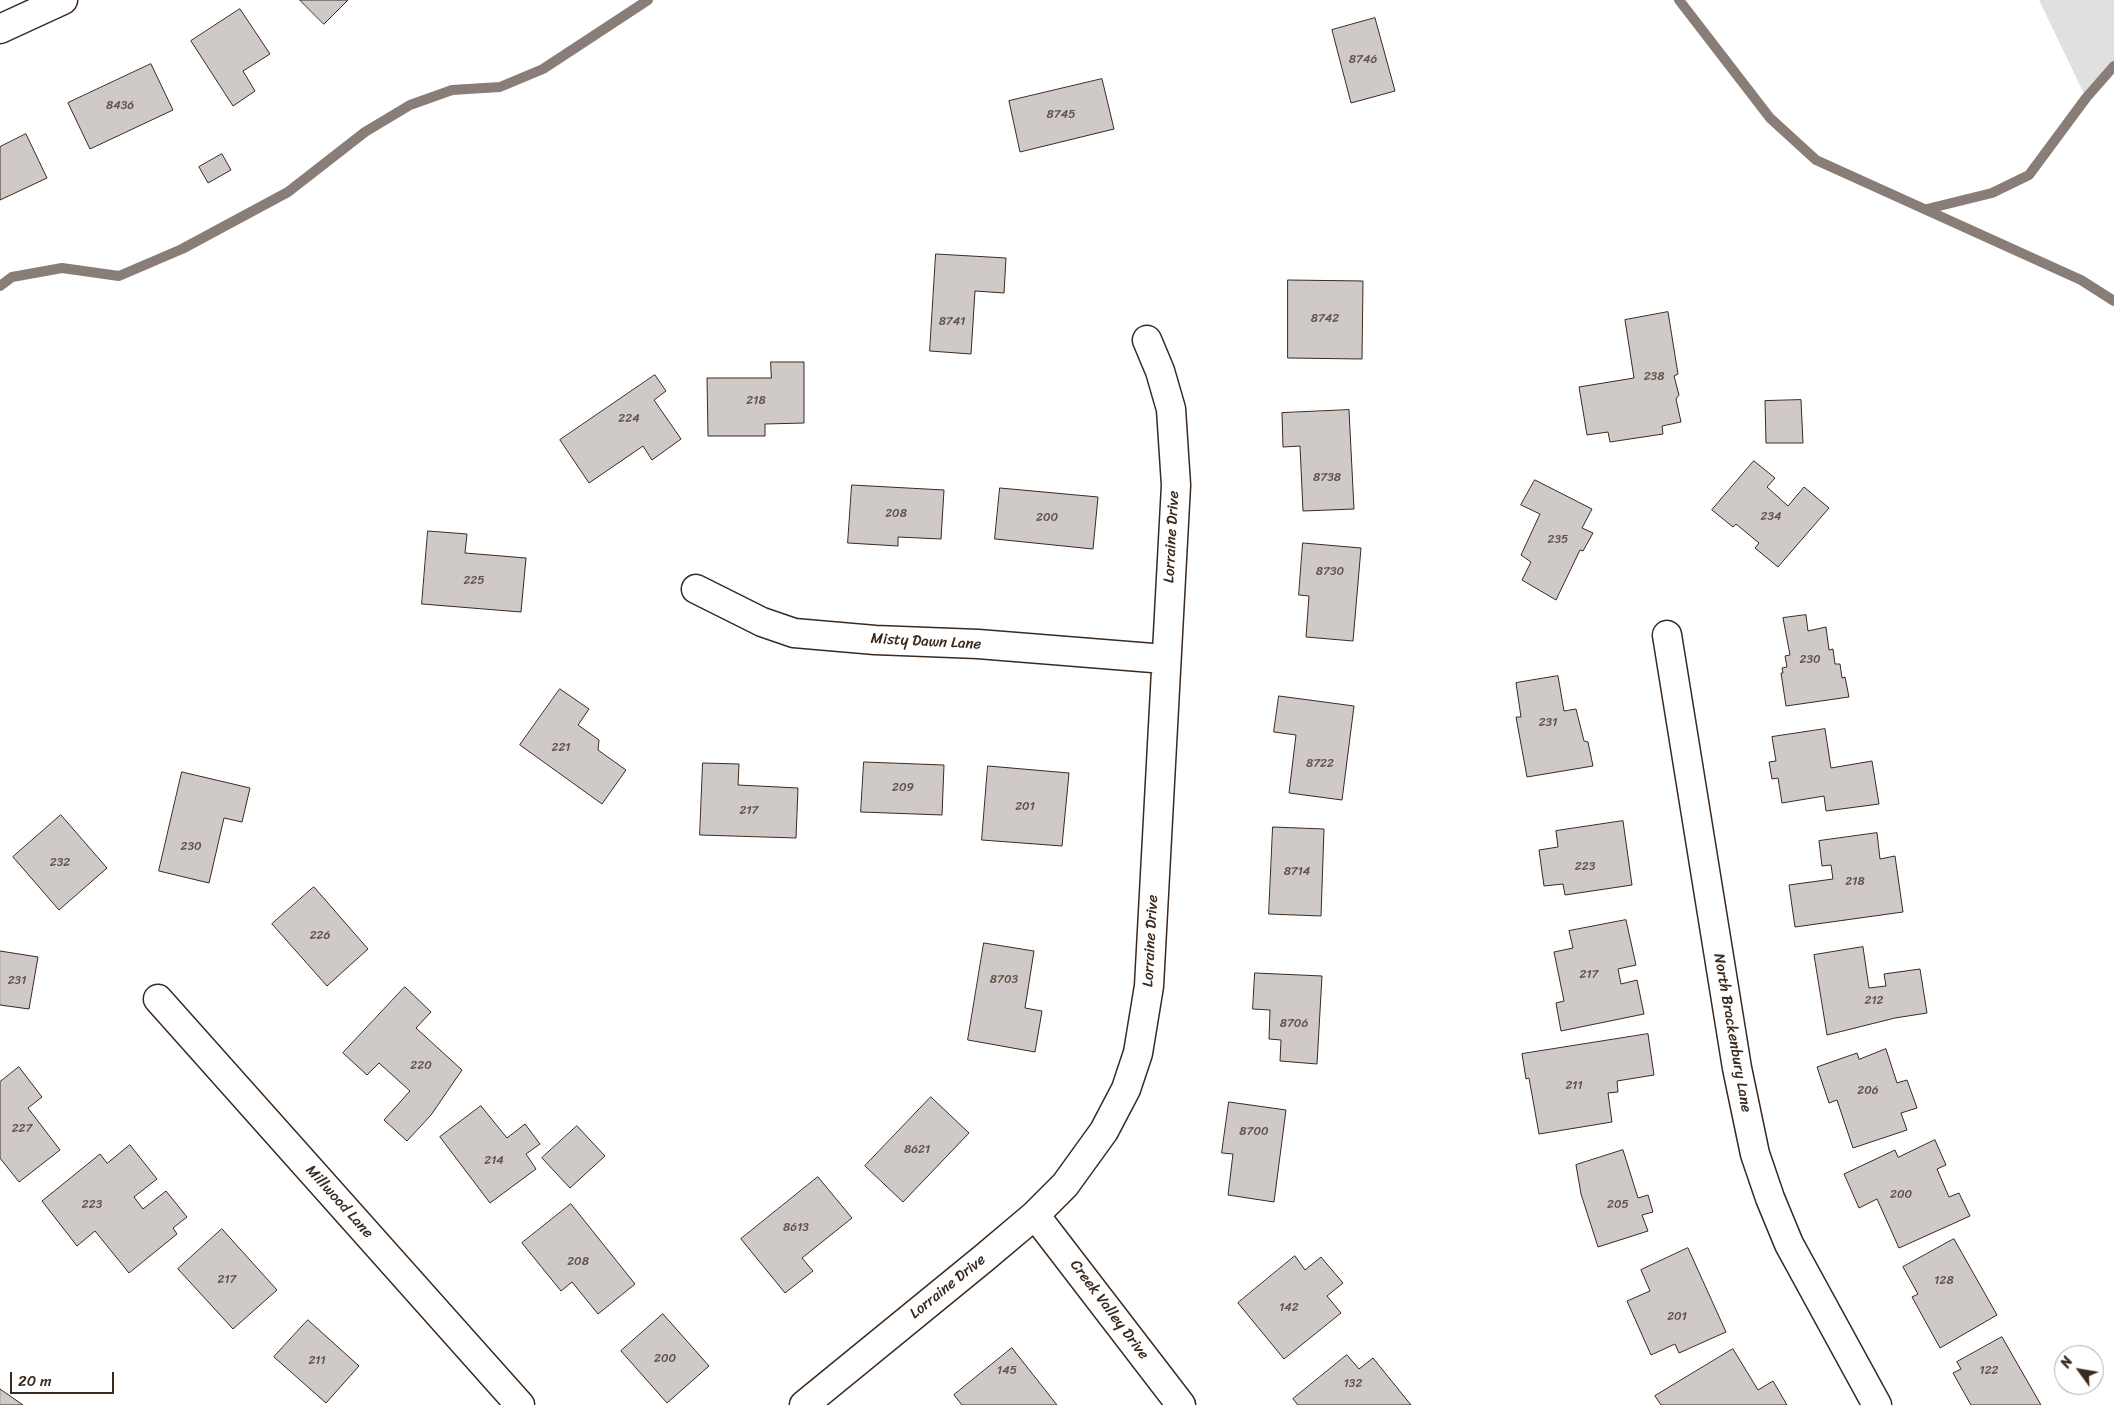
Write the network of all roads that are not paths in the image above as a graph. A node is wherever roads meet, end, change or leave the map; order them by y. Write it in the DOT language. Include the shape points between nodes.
graph roads {
  1 [pos="63,0"];
  2 [pos="0,29"];
  3 [pos="1147,340"];
  4 [pos="696,589"];
  5 [pos="1668,635"];
  6 [pos="1165,659"];
  7 [pos="158,999"];
  8 [pos="1035,1215"];
  9 [pos="520,1405"];
  10 [pos="804,1405"];
  11 [pos="1181,1405"];
  12 [pos="1877,1405"];
  1 -- 2 [label="street"];
  3 -- 6 [label="street, Lorraine Drive" via="1171,409 1176,485"];
  4 -- 6 [label="street, Misty Dawn Lane" via="762,622 794,633"];
  5 -- 12 [label="street, North Brackenbury Lane" via="1737,1068 1755,1154 1789,1244"];
  6 -- 8 [label="street, Lorraine Drive" via="1149,986 1138,1053 1126,1089 1104,1131 1065,1185"];
  7 -- 9 [label="street, Millwood Lane"];
  8 -- 10 [label="street, Lorraine Drive"];
  8 -- 11 [label="street, Creek Valley Drive"];
}
